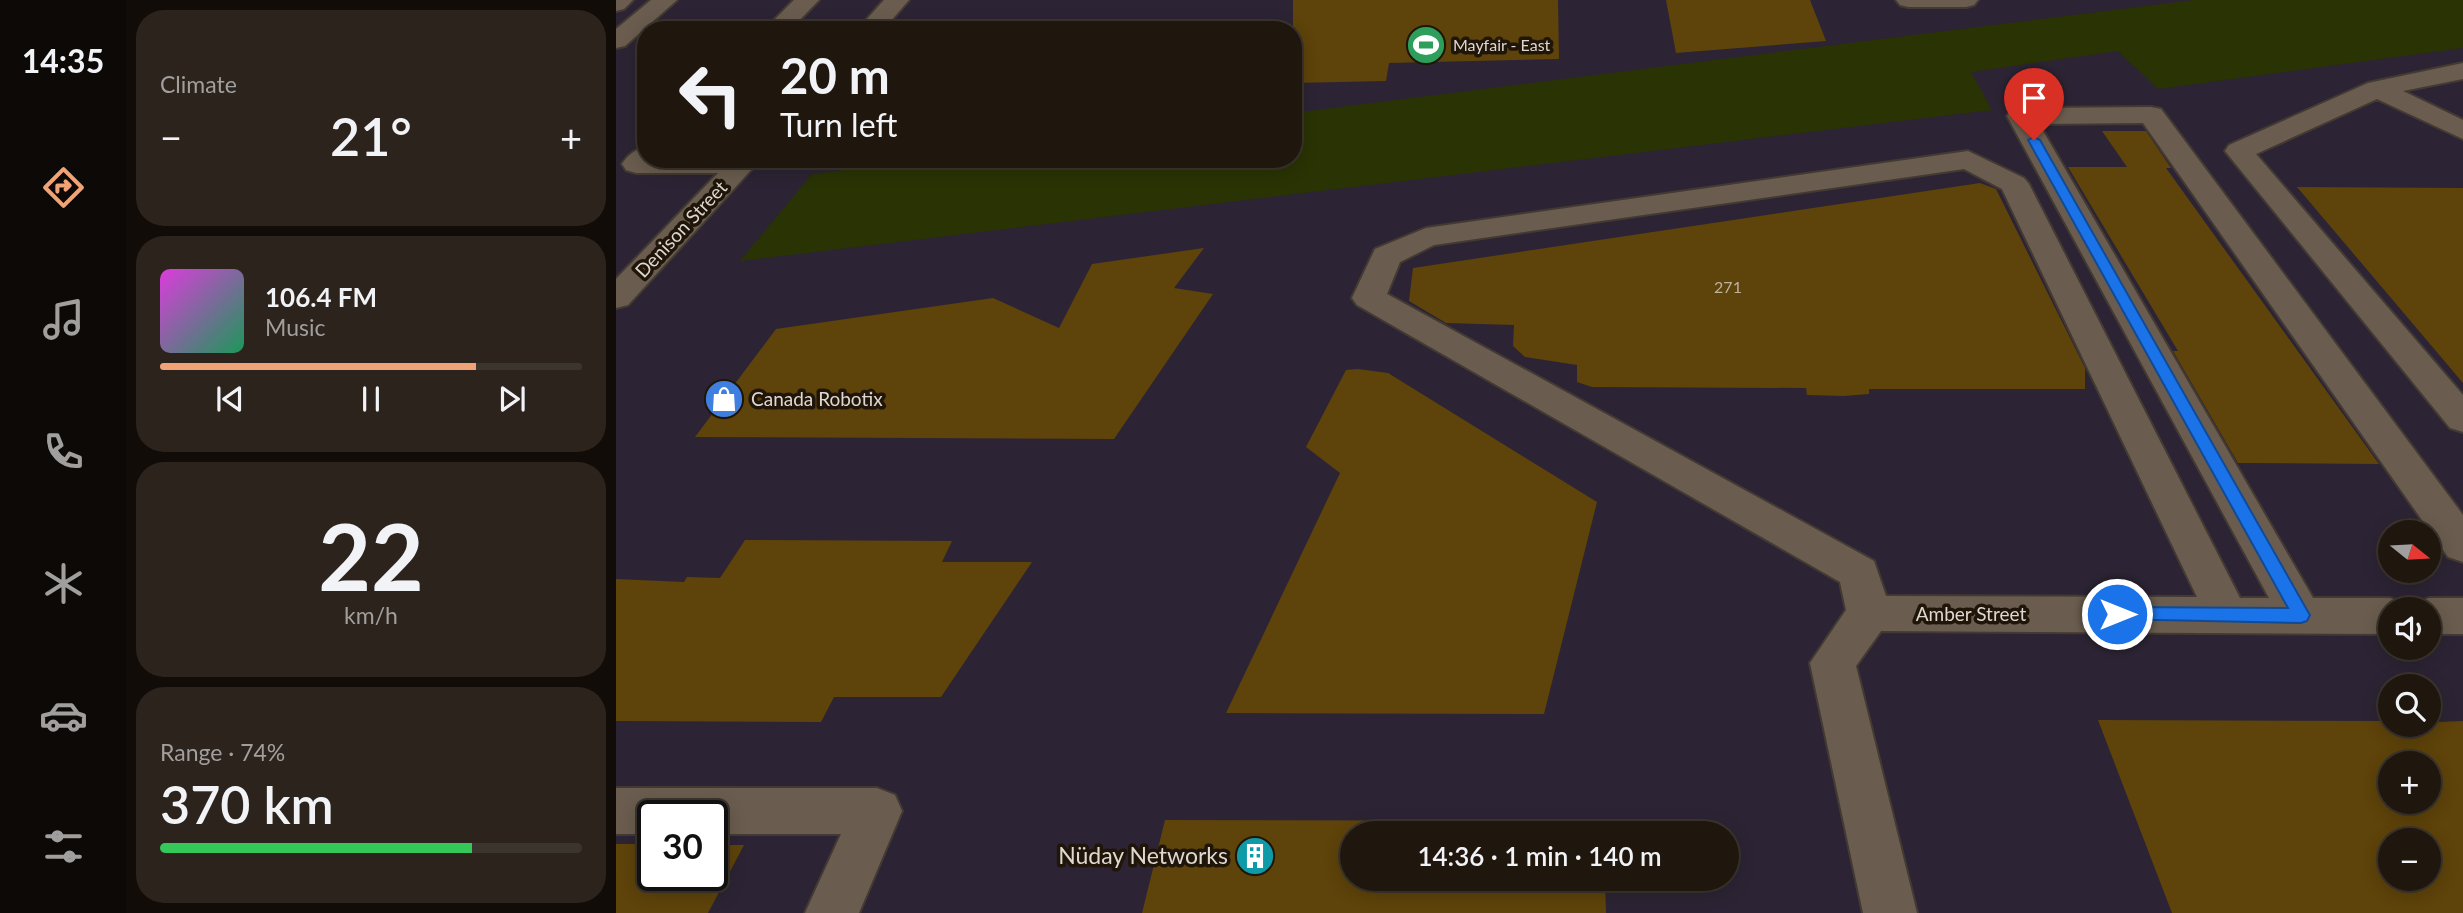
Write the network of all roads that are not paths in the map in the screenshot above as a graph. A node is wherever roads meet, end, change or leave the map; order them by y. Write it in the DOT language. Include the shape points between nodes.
graph roads {
  1 [pos="621,0"];
  2 [pos="666,0"];
  3 [pos="807,0"];
  4 [pos="897,0"];
  5 [pos="1908,0"];
  6 [pos="1966,0"];
  7 [pos="616,4"];
  8 [pos="640,21"];
  9 [pos="785,21"];
  10 [pos="877,21"];
  11 [pos="637,24"];
  12 [pos="616,41"];
  13 [pos="2463,71"];
  14 [pos="2377,89"];
  15 [pos="2463,131"];
  16 [pos="738,168"];
  17 [pos="616,298"];
  18 [pos="2463,419"];
  19 [pos="2463,546"];
  20 [pos="1869,613"];
  21 [pos="2227,615"];
  22 [pos="2301,615"];
  23 [pos="2378,616"];
  24 [pos="2441,616"];
  25 [pos="2463,616"];
  26 [pos="616,811"];
  27 [pos="832,913"];
  28 [pos="1890,913"];
  1 -- 7 [label="street"];
  2 -- 8 [label="street"];
  3 -- 9 [label="street"];
  4 -- 10 [label="street"];
  5 -- 6 [label="street"];
  11 -- 12 [label="street"];
  13 -- 14 [label="street"];
  14 -- 15 [label="street"];
  14 -- 18 [label="street" via="2239,151"];
  16 -- 17 [label="street, Denison Street"];
  19 -- 22 [label="street" via="2151,115 2021,117"];
  20 -- 21 [label="street, Amber Street"];
  20 -- 21 [label="street" via="1859,573 1369,298 1386,256 1426,237 1968,160 2014,184"];
  20 -- 28 [label="street" via="1833,663"];
  21 -- 22 [label="street, Amber Street"];
  22 -- 23 [label="street, Amber Street"];
  24 -- 25 [label="street"];
  26 -- 27 [label="street" via="877,811"];
}
